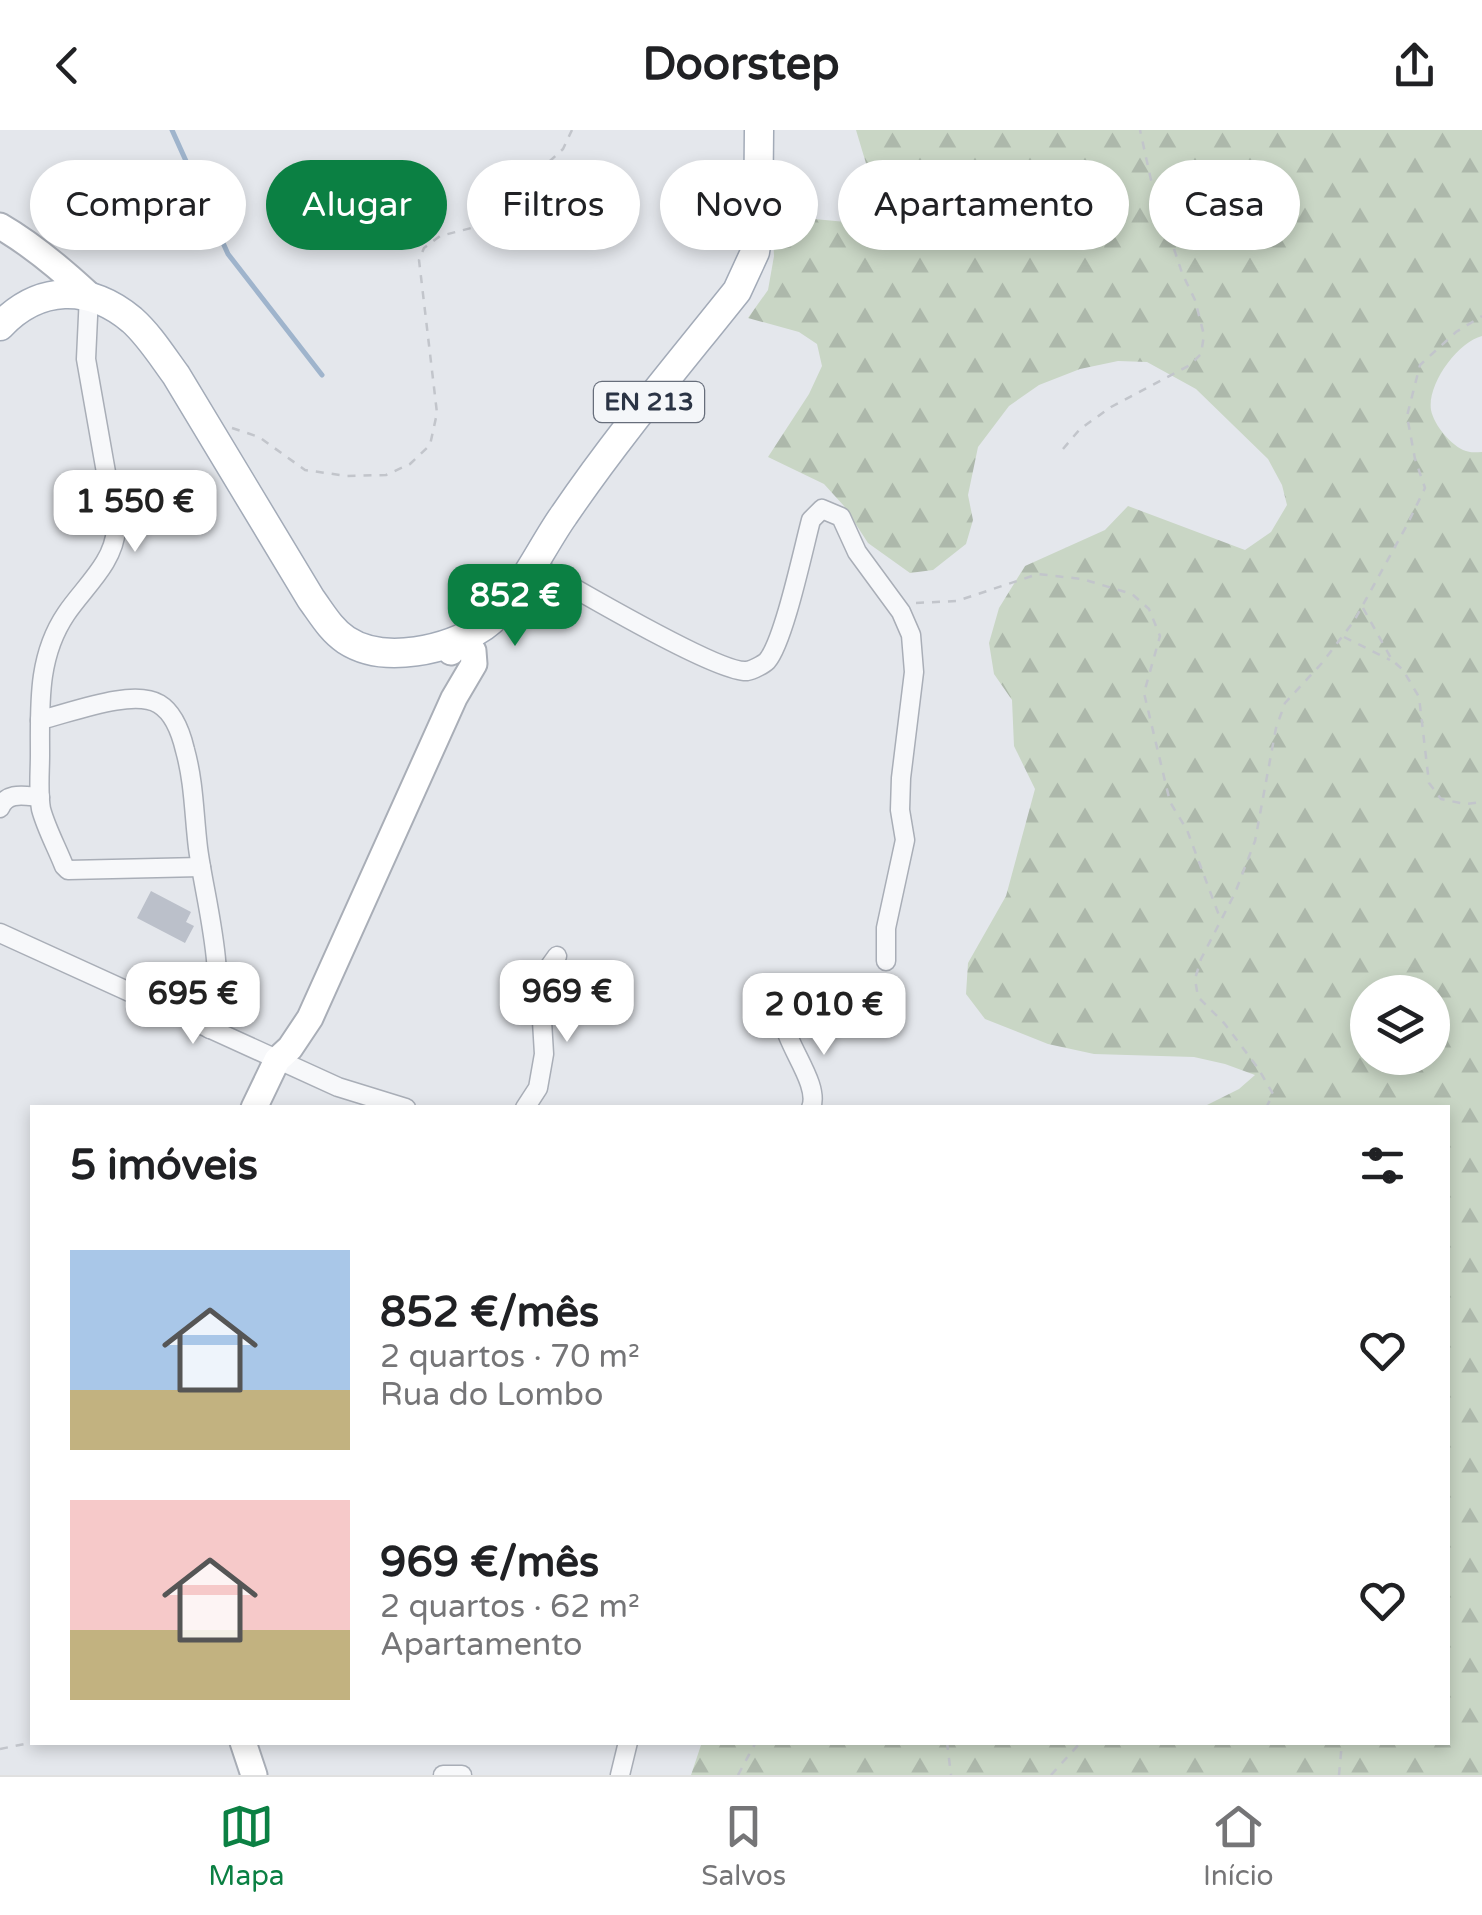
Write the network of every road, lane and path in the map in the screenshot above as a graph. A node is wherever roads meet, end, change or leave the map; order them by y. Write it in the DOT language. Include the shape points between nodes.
graph roads {
  1 [pos="572,130"];
  2 [pos="759,130"];
  3 [pos="1140,130"];
  4 [pos="0,226"];
  5 [pos="89,295"];
  6 [pos="1482,316"];
  7 [pos="0,326"];
  8 [pos="202,419"];
  9 [pos="1062,449"];
  10 [pos="532,564"];
  11 [pos="895,604"];
  12 [pos="1362,606"];
  13 [pos="1342,636"];
  14 [pos="457,654"];
  15 [pos="1392,660"];
  16 [pos="40,720"];
  17 [pos="40,796"];
  18 [pos="1482,802"];
  19 [pos="0,808"];
  20 [pos="201,867"];
  21 [pos="1221,920"];
  22 [pos="0,934"];
  23 [pos="557,956"];
  24 [pos="886,961"];
  25 [pos="786,992"];
  26 [pos="210,1029"];
  27 [pos="278,1060"];
  28 [pos="256,1105"];
  29 [pos="396,1105"];
  30 [pos="528,1105"];
  31 [pos="812,1105"];
  32 [pos="1268,1105"];
  33 [pos="30,1743"];
  34 [pos="244,1745"];
  35 [pos="627,1745"];
  36 [pos="754,1745"];
  37 [pos="947,1745"];
  38 [pos="1079,1745"];
  39 [pos="1342,1745"];
  40 [pos="0,1749"];
  41 [pos="254,1775"];
  42 [pos="443,1775"];
  43 [pos="462,1775"];
  44 [pos="620,1775"];
  45 [pos="738,1775"];
  46 [pos="952,1775"];
  47 [pos="1051,1775"];
  48 [pos="1340,1775"];
  1 -- 8 [label="path" via="563,149 479,226 440,236 424,248 419,260 437,413 430,445 410,464 386,474 306,470 259,437"];
  2 -- 10 [label="main road, EN 213" via="758,232 748,270"];
  3 -- 9 [label="path" via="1150,180 1195,300 1204,335 1201,354 1110,407"];
  4 -- 5 [label="main road"];
  5 -- 7 [label="main road" via="34,299"];
  5 -- 8 [label="main road, EN 213" via="124,314 150,340"];
  5 -- 16 [label="street" via="86,359 115,542 51,639"];
  6 -- 12 [label="path" via="1420,365 1407,416 1424,488"];
  8 -- 14 [label="main road, EN 213" via="342,638 382,652"];
  10 -- 11 [label="street" via="623,616 746,672 766,663 778,641 811,520 822,509 841,517"];
  10 -- 14 [label="main road, EN 213" via="496,616"];
  11 -- 21 [label="path" via="958,601 1038,574 1132,594 1149,609 1160,636 1144,693 1170,802"];
  11 -- 24 [label="street" via="911,636 914,672 901,778 905,840 886,928"];
  12 -- 13 [label="path"];
  12 -- 15 [label="path"];
  13 -- 15 [label="path"];
  13 -- 21 [label="path" via="1285,703 1255,841"];
  14 -- 27 [label="main road" via="454,698 310,1018"];
  15 -- 18 [label="path" via="1419,696 1429,784 1441,798"];
  16 -- 17 [label="street"];
  16 -- 20 [label="street" via="142,698 166,710 193,784"];
  17 -- 19 [label="street" via="12,795"];
  17 -- 20 [label="street" via="68,870"];
  20 -- 26 [label="street" via="216,966 217,1011"];
  21 -- 32 [label="path" via="1198,969 1198,997 1258,1068 1273,1094"];
  22 -- 26 [label="street"];
  23 -- 30 [label="street" via="542,977 544,1054"];
  25 -- 31 [label="street" via="783,1020 813,1087"];
  26 -- 27 [label="street"];
  27 -- 28 [label="main road"];
  27 -- 29 [label="street"];
  33 -- 40 [label="path"];
  34 -- 41 [label="main road"];
  35 -- 44 [label="street"];
  36 -- 45 [label="path"];
  37 -- 46 [label="path"];
  38 -- 47 [label="path"];
  39 -- 48 [label="path"];
  42 -- 43 [label="street"];
}
